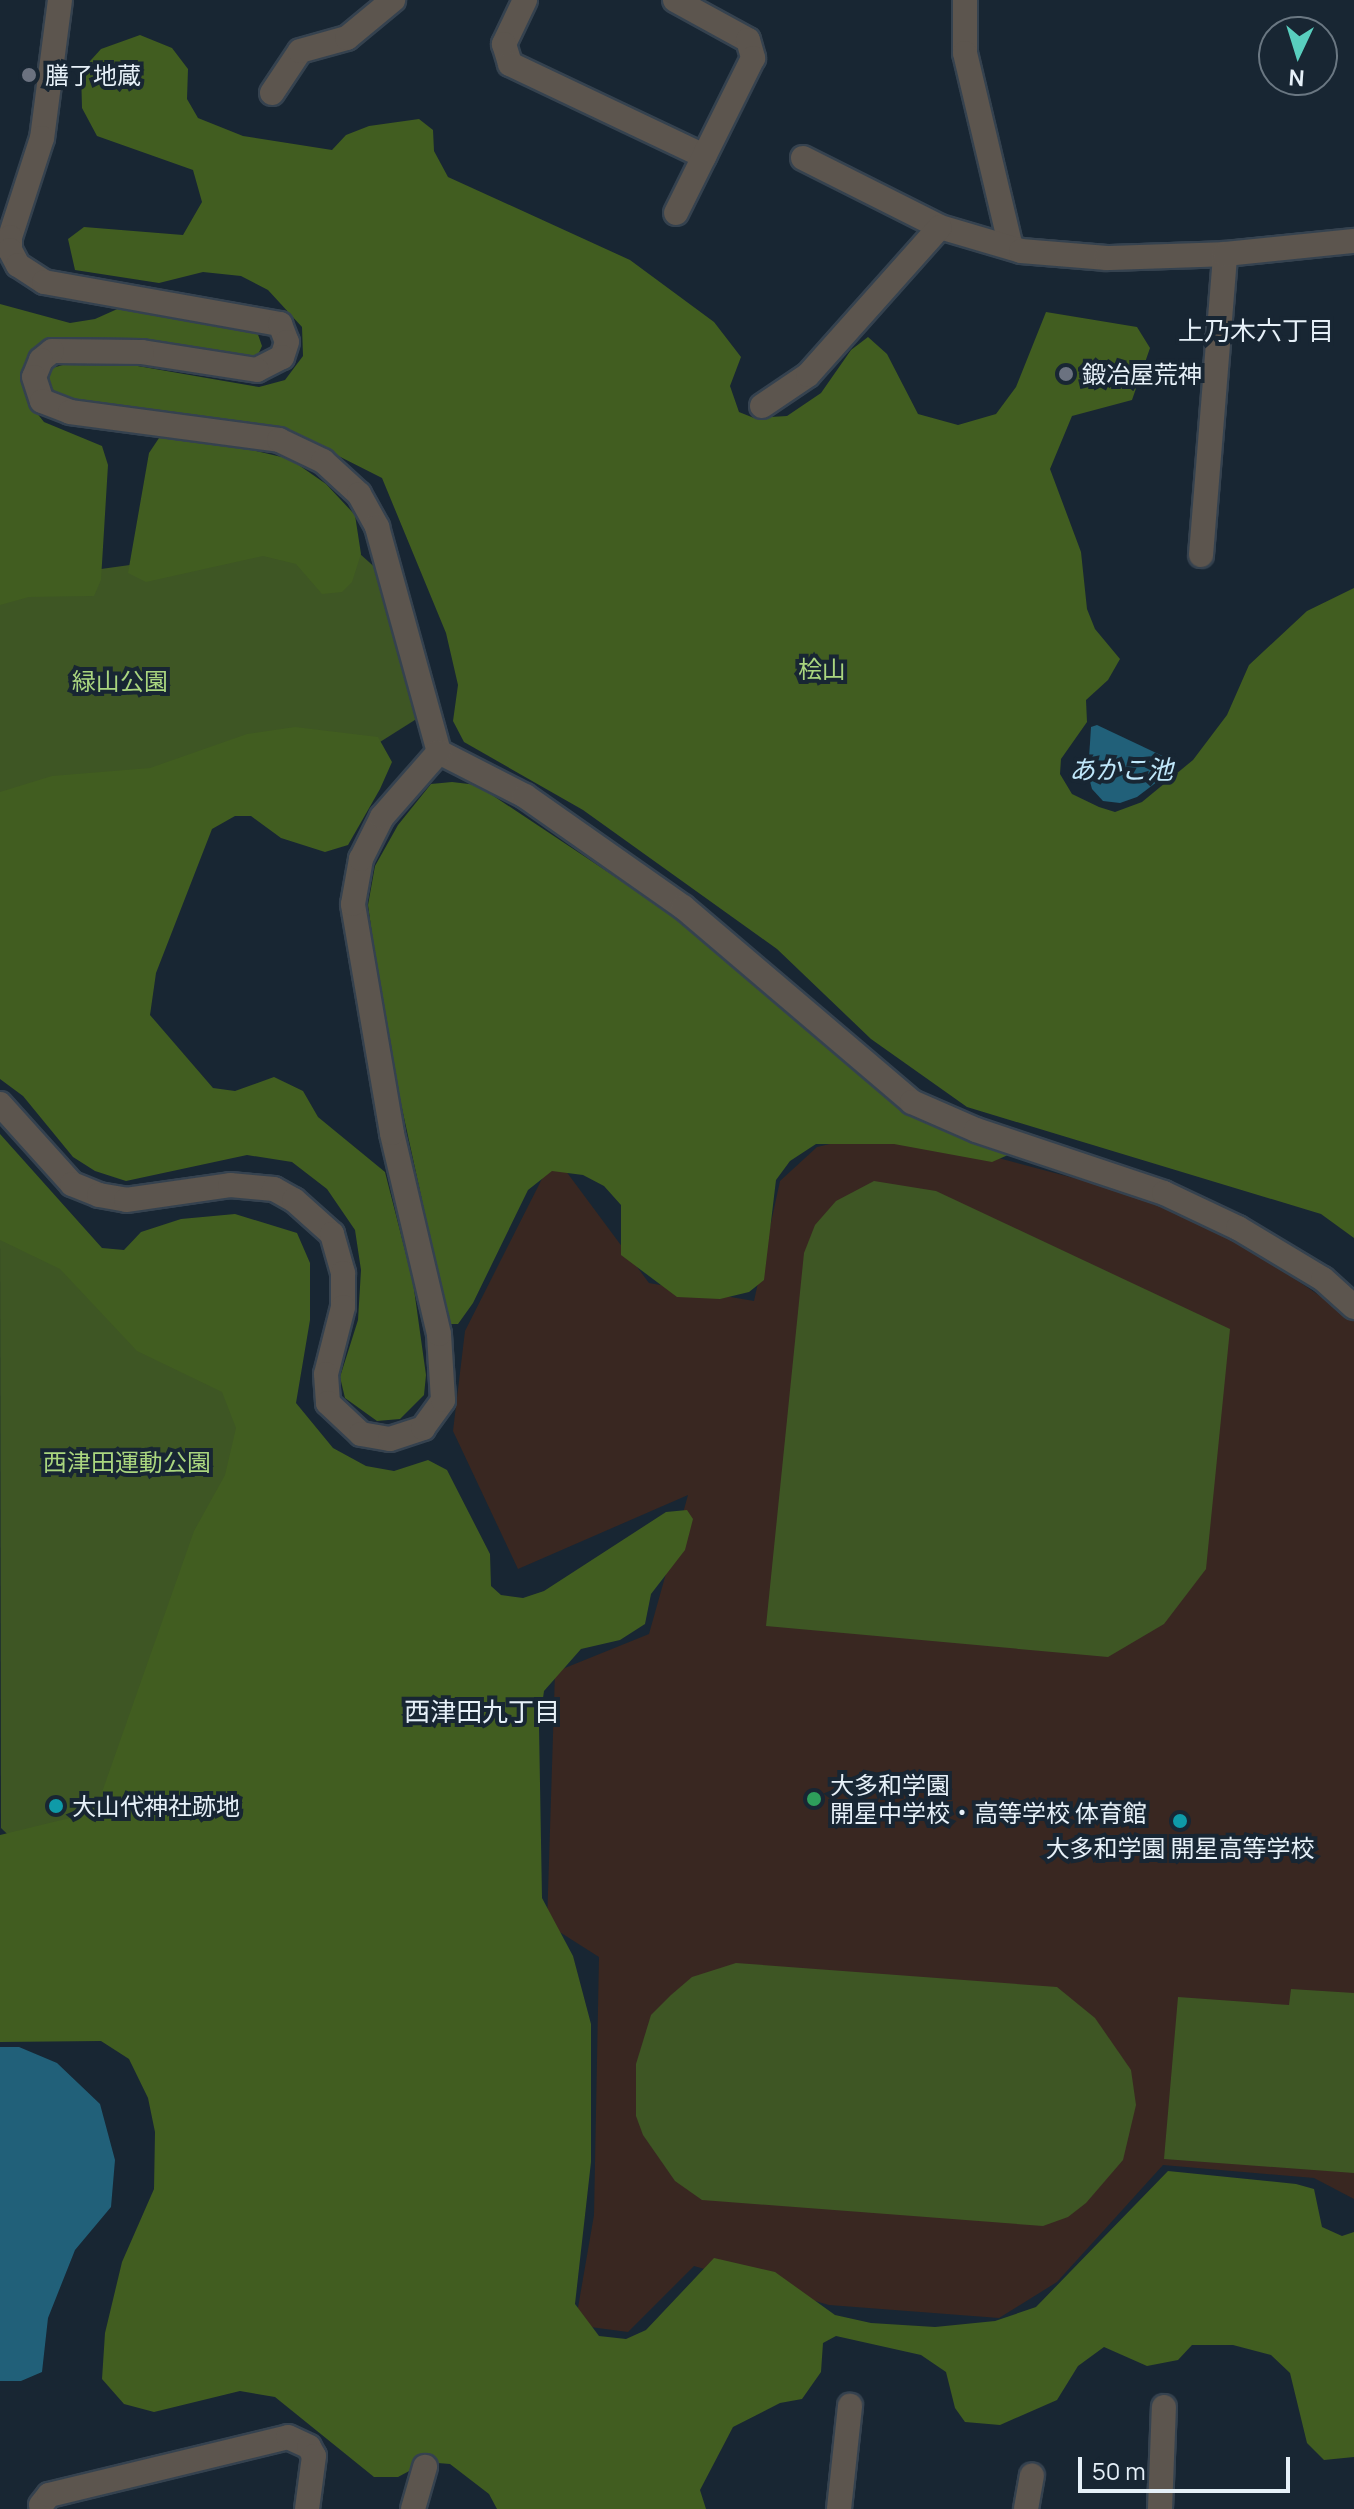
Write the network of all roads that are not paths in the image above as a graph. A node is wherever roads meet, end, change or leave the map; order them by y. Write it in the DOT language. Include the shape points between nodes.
graph roads {
  1 [pos="60,0"];
  2 [pos="393,0"];
  3 [pos="525,0"];
  4 [pos="965,0"];
  5 [pos="679,1"];
  6 [pos="272,93"];
  7 [pos="704,156"];
  8 [pos="803,158"];
  9 [pos="676,213"];
  10 [pos="940,227"];
  11 [pos="1354,241"];
  12 [pos="1011,248"];
  13 [pos="1225,254"];
  14 [pos="762,406"];
  15 [pos="1201,555"];
  16 [pos="439,752"];
  17 [pos="0,1104"];
  18 [pos="1354,1307"];
  19 [pos="850,2406"];
  20 [pos="1164,2407"];
  21 [pos="425,2467"];
  22 [pos="1032,2476"];
  23 [pos="41,2505"];
  24 [pos="307,2509"];
  25 [pos="413,2509"];
  26 [pos="839,2509"];
  27 [pos="1026,2509"];
  28 [pos="1160,2509"];
  1 -- 16 [label="street" via="42,138 10,237 18,265 44,282 280,324 287,342 282,357 257,370 142,352 52,351 34,377 36,390 42,401 62,410 279,440 323,461 359,494 377,527"];
  2 -- 6 [label="street" via="347,38 300,51"];
  3 -- 7 [label="street" via="504,44 510,64"];
  4 -- 12 [label="street" via="965,53"];
  5 -- 7 [label="street" via="748,40 753,58"];
  7 -- 9 [label="street"];
  8 -- 10 [label="street"];
  10 -- 12 [label="street"];
  10 -- 14 [label="street" via="808,375"];
  11 -- 13 [label="street"];
  12 -- 13 [label="street" via="1107,258"];
  13 -- 15 [label="street"];
  16 -- 17 [label="street" via="382,817 361,859 353,904 392,1133 439,1334 443,1400 423,1428 390,1439 361,1434 328,1403 326,1374 340,1322 343,1273 332,1234 294,1200 274,1189 230,1185 126,1200 99,1195 72,1184"];
  16 -- 18 [label="street" via="525,796 683,907 912,1102 976,1130 1164,1193 1250,1235 1323,1279"];
  19 -- 26 [label="street"];
  20 -- 28 [label="street"];
  21 -- 25 [label="street"];
  22 -- 27 [label="street"];
  23 -- 24 [label="street" via="49,2495 288,2437 309,2447 314,2456"];
}
